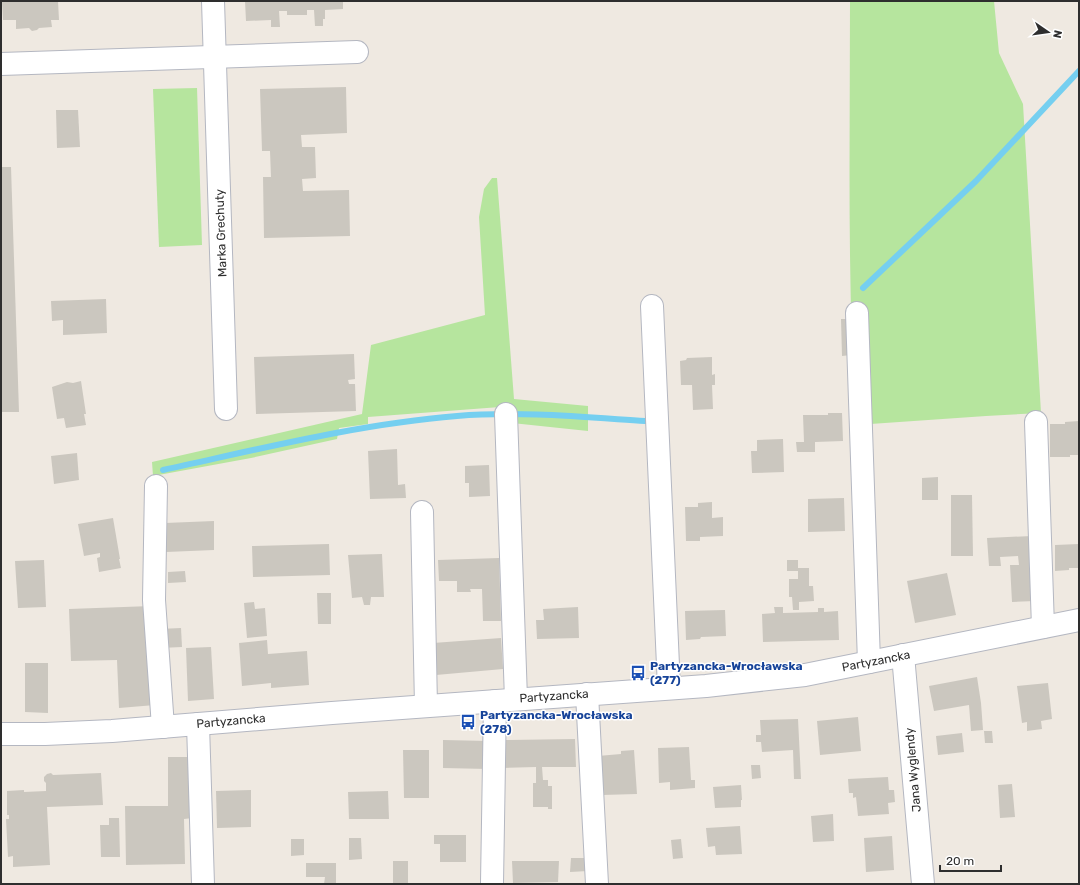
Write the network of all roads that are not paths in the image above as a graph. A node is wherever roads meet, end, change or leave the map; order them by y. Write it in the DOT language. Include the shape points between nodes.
graph roads {
  1 [pos="213,1"];
  2 [pos="357,52"];
  3 [pos="215,56"];
  4 [pos="1,64"];
  5 [pos="652,306"];
  6 [pos="857,313"];
  7 [pos="226,409"];
  8 [pos="506,414"];
  9 [pos="1036,422"];
  10 [pos="156,486"];
  11 [pos="422,512"];
  12 [pos="1079,620"];
  13 [pos="1043,627"];
  14 [pos="903,655"];
  15 [pos="869,662"];
  16 [pos="669,688"];
  17 [pos="587,694"];
  18 [pos="516,699"];
  19 [pos="495,701"];
  20 [pos="426,706"];
  21 [pos="198,724"];
  22 [pos="163,727"];
  23 [pos="1,734"];
  24 [pos="492,883"];
  25 [pos="203,884"];
  26 [pos="596,884"];
  27 [pos="923,884"];
  1 -- 3 [label="street, Marka Grechuty"];
  2 -- 3 [label="street"];
  3 -- 4 [label="street"];
  3 -- 7 [label="street, Marka Grechuty"];
  5 -- 16 [label="street"];
  6 -- 15 [label="street"];
  8 -- 18 [label="street"];
  9 -- 13 [label="street"];
  10 -- 22 [label="street" via="154,600"];
  11 -- 20 [label="street"];
  12 -- 13 [label="street, Partyzancka"];
  13 -- 14 [label="street, Partyzancka"];
  14 -- 15 [label="street, Partyzancka"];
  14 -- 27 [label="street, Jana Wyglendy"];
  15 -- 16 [label="street, Partyzancka" via="805,675"];
  16 -- 17 [label="street, Partyzancka"];
  17 -- 18 [label="street, Partyzancka"];
  17 -- 26 [label="street"];
  18 -- 19 [label="street, Partyzancka"];
  19 -- 20 [label="street, Partyzancka"];
  19 -- 24 [label="street"];
  20 -- 21 [label="street, Partyzancka"];
  21 -- 22 [label="street, Partyzancka"];
  21 -- 25 [label="street"];
  22 -- 23 [label="street, Partyzancka" via="52,734"];
}
